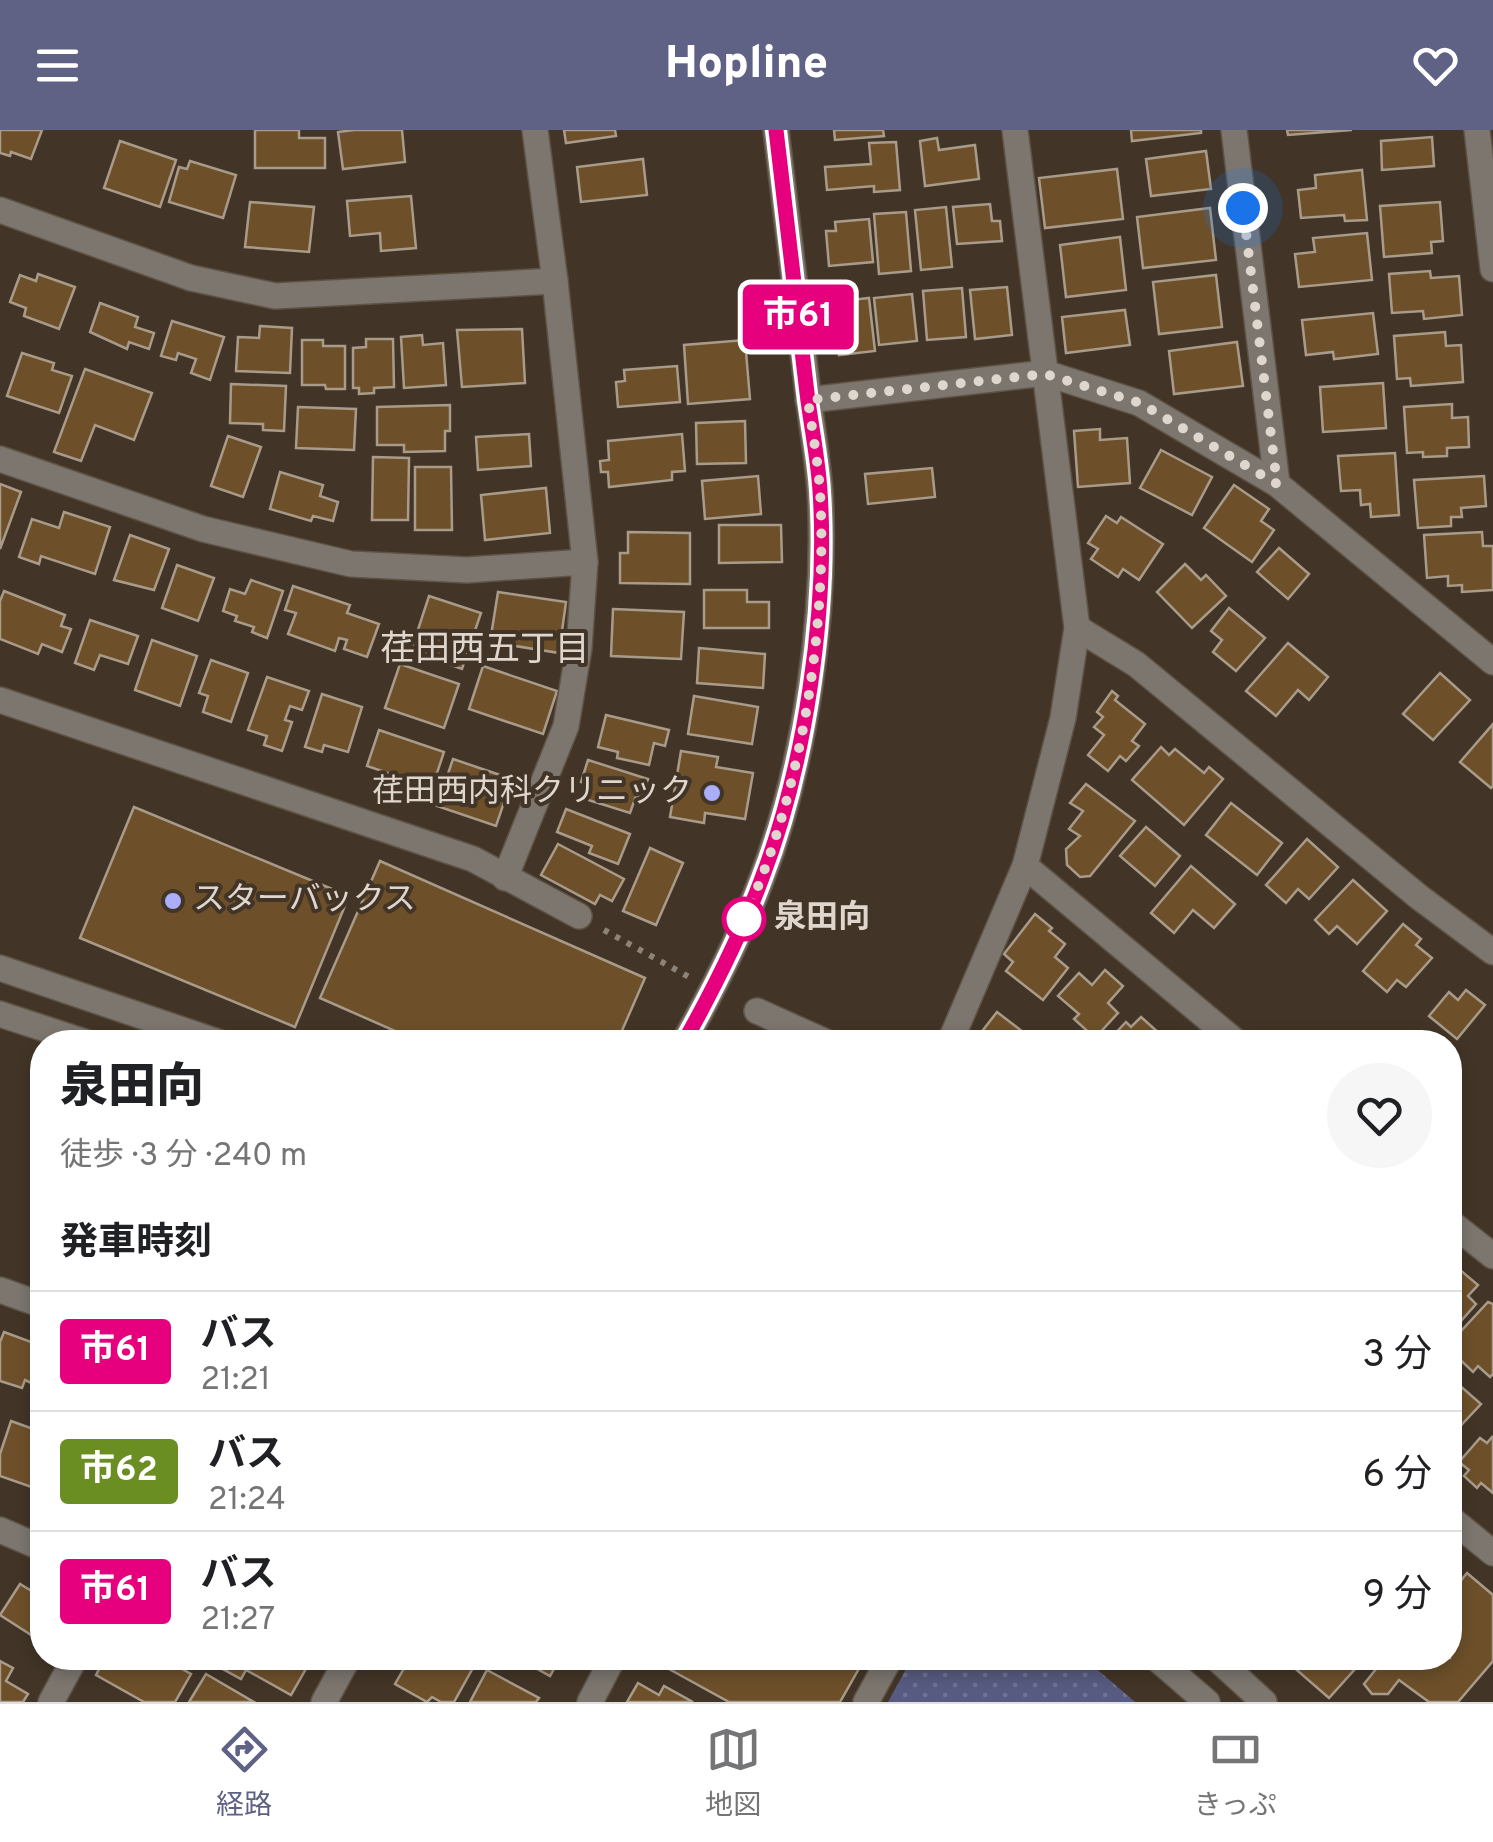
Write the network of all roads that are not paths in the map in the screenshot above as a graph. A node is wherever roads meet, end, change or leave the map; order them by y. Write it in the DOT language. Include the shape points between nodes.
graph roads {
  1 [pos="535,130"];
  2 [pos="776,130"];
  3 [pos="1015,130"];
  4 [pos="1234,130"];
  5 [pos="1476,130"];
  6 [pos="0,210"];
  7 [pos="1493,269"];
  8 [pos="555,281"];
  9 [pos="1045,374"];
  10 [pos="808,400"];
  11 [pos="0,459"];
  12 [pos="1277,484"];
  13 [pos="585,562"];
  14 [pos="1077,628"];
  15 [pos="1493,662"];
  16 [pos="0,700"];
  17 [pos="1025,866"];
  18 [pos="506,878"];
  19 [pos="579,916"];
  20 [pos="1493,952"];
  21 [pos="0,968"];
  22 [pos="757,1011"];
  23 [pos="0,1014"];
  24 [pos="49,1030"];
  25 [pos="183,1030"];
  26 [pos="691,1030"];
  27 [pos="799,1030"];
  28 [pos="955,1030"];
  29 [pos="1222,1030"];
  30 [pos="1462,1231"];
  31 [pos="1493,1256"];
  32 [pos="0,1290"];
  33 [pos="30,1301"];
  34 [pos="1462,1528"];
  35 [pos="0,1530"];
  36 [pos="30,1543"];
  37 [pos="1493,1553"];
  38 [pos="68,1670"];
  39 [pos="341,1670"];
  40 [pos="607,1670"];
  41 [pos="883,1670"];
  42 [pos="1170,1670"];
  43 [pos="1229,1670"];
  44 [pos="51,1702"];
  45 [pos="324,1702"];
  46 [pos="590,1702"];
  47 [pos="866,1702"];
  48 [pos="1207,1702"];
  49 [pos="1264,1702"];
  1 -- 8 [label="street"];
  2 -- 10 [label="street"];
  3 -- 9 [label="street"];
  4 -- 12 [label="street"];
  5 -- 7 [label="street"];
  6 -- 8 [label="street" via="191,278 275,296"];
  8 -- 13 [label="street"];
  9 -- 10 [label="street"];
  9 -- 12 [label="street" via="1140,403"];
  9 -- 14 [label="street"];
  10 -- 26 [label="street" via="820,491 820,580 802,735 762,878"];
  11 -- 13 [label="street" via="203,529 350,564 467,570"];
  12 -- 15 [label="street"];
  13 -- 18 [label="street" via="566,726"];
  14 -- 17 [label="street" via="1063,718"];
  14 -- 20 [label="street" via="1136,664"];
  16 -- 18 [label="street" via="473,860"];
  17 -- 28 [label="street"];
  17 -- 29 [label="street"];
  18 -- 19 [label="street"];
  21 -- 25 [label="street"];
  22 -- 27 [label="street"];
  23 -- 24 [label="street"];
  30 -- 31 [label="street"];
  32 -- 33 [label="street"];
  34 -- 37 [label="street"];
  35 -- 36 [label="street"];
  38 -- 44 [label="street"];
  39 -- 45 [label="street"];
  40 -- 46 [label="street"];
  41 -- 47 [label="street"];
  42 -- 48 [label="street"];
  43 -- 49 [label="street"];
}
